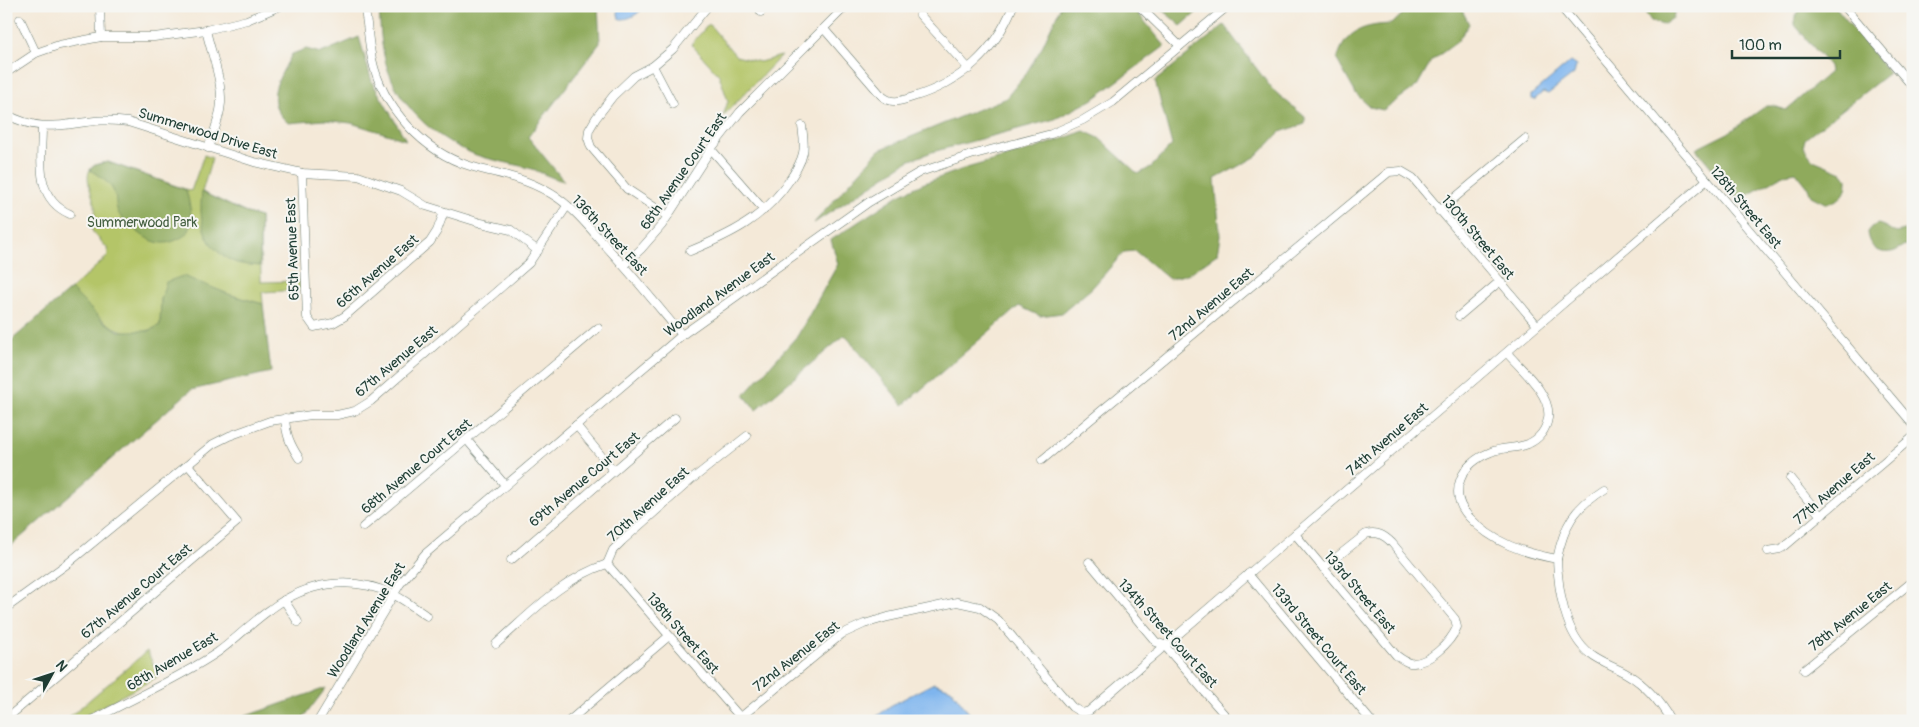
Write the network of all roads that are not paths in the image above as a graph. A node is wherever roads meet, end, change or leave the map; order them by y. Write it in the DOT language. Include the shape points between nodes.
graph roads {
  1 [pos="100,6"];
  2 [pos="280,6"];
  3 [pos="364,6"];
  4 [pos="708,6"];
  5 [pos="846,6"];
  6 [pos="1013,6"];
  7 [pos="1139,6"];
  8 [pos="1228,6"];
  9 [pos="1560,6"];
  10 [pos="1844,6"];
  11 [pos="920,15"];
  12 [pos="20,19"];
  13 [pos="824,29"];
  14 [pos="206,30"];
  15 [pos="101,37"];
  16 [pos="1180,46"];
  17 [pos="36,52"];
  18 [pos="653,66"];
  19 [pos="969,69"];
  20 [pos="6,73"];
  21 [pos="1913,87"];
  22 [pos="673,104"];
  23 [pos="6,114"];
  24 [pos="802,126"];
  25 [pos="42,127"];
  26 [pos="1525,138"];
  27 [pos="208,148"];
  28 [pos="711,149"];
  29 [pos="1396,170"];
  30 [pos="302,173"];
  31 [pos="1707,180"];
  32 [pos="567,206"];
  33 [pos="764,210"];
  34 [pos="1439,211"];
  35 [pos="444,212"];
  36 [pos="70,214"];
  37 [pos="668,216"];
  38 [pos="538,251"];
  39 [pos="690,251"];
  40 [pos="624,265"];
  41 [pos="1499,282"];
  42 [pos="1459,316"];
  43 [pos="310,324"];
  44 [pos="1537,325"];
  45 [pos="598,328"];
  46 [pos="682,335"];
  47 [pos="1507,353"];
  48 [pos="285,418"];
  49 [pos="675,418"];
  50 [pos="1913,424"];
  51 [pos="576,425"];
  52 [pos="747,436"];
  53 [pos="1913,436"];
  54 [pos="467,440"];
  55 [pos="300,458"];
  56 [pos="1042,460"];
  57 [pos="188,465"];
  58 [pos="613,470"];
  59 [pos="1790,478"];
  60 [pos="505,485"];
  61 [pos="1604,490"];
  62 [pos="1820,515"];
  63 [pos="363,527"];
  64 [pos="1295,534"];
  65 [pos="1768,551"];
  66 [pos="1557,559"];
  67 [pos="510,560"];
  68 [pos="1089,562"];
  69 [pos="607,564"];
  70 [pos="1323,568"];
  71 [pos="1248,574"];
  72 [pos="1913,581"];
  73 [pos="394,594"];
  74 [pos="284,600"];
  75 [pos="6,608"];
  76 [pos="427,616"];
  77 [pos="298,622"];
  78 [pos="669,636"];
  79 [pos="496,644"];
  80 [pos="1164,645"];
  81 [pos="1804,670"];
  82 [pos="1082,713"];
  83 [pos="6,718"];
  84 [pos="738,719"];
  85 [pos="91,721"];
  86 [pos="318,721"];
  87 [pos="569,721"];
  88 [pos="1230,721"];
  89 [pos="1371,721"];
  90 [pos="1671,721"];
  1 -- 15 [label="street"];
  2 -- 14 [label="street" via="247,20"];
  3 -- 32 [label="street, 136th Street East" via="376,72 392,104 412,130 451,159 526,180"];
  4 -- 18 [label="street" via="682,39"];
  5 -- 13 [label="street, 68th Avenue Court East"];
  6 -- 19 [label="street" via="990,47"];
  7 -- 16 [label="street"];
  8 -- 16 [label="street, Woodland Avenue East"];
  9 -- 31 [label="street, 128th Street East"];
  10 -- 21 [label="street"];
  11 -- 19 [label="street"];
  12 -- 17 [label="street"];
  13 -- 19 [label="street" via="885,100 894,102 929,92"];
  13 -- 28 [label="street, 68th Avenue Court East" via="753,98"];
  14 -- 15 [label="street" via="154,37"];
  14 -- 27 [label="street" via="221,103"];
  15 -- 17 [label="street"];
  16 -- 46 [label="street, Woodland Avenue East" via="1113,102 1083,120 1034,139 949,161 906,179"];
  17 -- 20 [label="street"];
  18 -- 22 [label="street"];
  18 -- 37 [label="street" via="634,76 613,96 596,118 588,138 591,147 627,189"];
  23 -- 25 [label="street, Summerwood Drive East"];
  24 -- 33 [label="street" via="804,140 800,161"];
  25 -- 27 [label="street, Summerwood Drive East" via="119,120"];
  25 -- 36 [label="street" via="40,166 44,186 54,202"];
  26 -- 34 [label="street"];
  27 -- 30 [label="street, Summerwood Drive East"];
  28 -- 33 [label="street"];
  28 -- 37 [label="street, 68th Avenue Court East"];
  29 -- 34 [label="street, 130th Street East" via="1413,178"];
  29 -- 56 [label="street, 72nd Avenue East" via="1370,186"];
  30 -- 35 [label="street, Summerwood Drive East" via="358,176 401,191 426,206"];
  30 -- 43 [label="street, 65th Avenue East" via="307,317"];
  31 -- 44 [label="street, 74th Avenue East"];
  31 -- 50 [label="street, 128th Street East"];
  32 -- 38 [label="street, 67th Avenue East"];
  32 -- 40 [label="street, 136th Street East"];
  33 -- 39 [label="street" via="724,237"];
  34 -- 41 [label="street, 130th Street East"];
  35 -- 38 [label="street, Summerwood Drive East" via="511,230"];
  35 -- 43 [label="street, 66th Avenue East" via="430,242 345,316 333,323 314,327"];
  37 -- 40 [label="street, 68th Avenue Court East" via="649,241"];
  38 -- 48 [label="street, 67th Avenue East" via="498,292 371,401 355,411 337,415"];
  40 -- 46 [label="street, 136th Street East"];
  41 -- 42 [label="street"];
  41 -- 44 [label="street, 130th Street East"];
  44 -- 47 [label="street, 74th Avenue East"];
  45 -- 54 [label="street, 68th Avenue Court East"];
  46 -- 51 [label="street, Woodland Avenue East"];
  47 -- 64 [label="street, 74th Avenue East"];
  47 -- 66 [label="street" via="1546,398 1546,424 1538,438 1529,444 1490,452 1471,464 1460,477 1457,490 1466,514 1488,533 1518,549"];
  48 -- 55 [label="street" via="286,434"];
  48 -- 57 [label="street, 67th Avenue East" via="229,436 213,444"];
  49 -- 58 [label="street, 69th Avenue Court East"];
  51 -- 58 [label="street"];
  51 -- 60 [label="street, Woodland Avenue East"];
  52 -- 69 [label="street, 70th Avenue East" via="622,541"];
  53 -- 62 [label="street, 77th Avenue East"];
  54 -- 60 [label="street"];
  54 -- 63 [label="street, 68th Avenue Court East"];
  57 -- 75 [label="street, 67th Avenue East" via="67,564"];
  57 -- 83 [label="street, 67th Avenue Court East" via="237,522"];
  58 -- 67 [label="street, 69th Avenue Court East"];
  59 -- 62 [label="street"];
  60 -- 73 [label="street, Woodland Avenue East" via="425,554"];
  61 -- 66 [label="street" via="1576,511 1567,524"];
  62 -- 65 [label="street, 77th Avenue East" via="1785,546"];
  64 -- 70 [label="street, 133rd Street East"];
  64 -- 71 [label="street, 74th Avenue East"];
  66 -- 90 [label="street" via="1562,605 1584,649 1646,688"];
  68 -- 80 [label="street, 134th Street Court East" via="1156,642"];
  69 -- 78 [label="street, 138th Street East"];
  69 -- 79 [label="street" via="565,584"];
  70 -- 70 [label="street, 133rd Street East" via="1396,655 1410,663 1430,656 1451,639 1458,627 1385,536 1373,532 1366,534"];
  71 -- 80 [label="street, 74th Avenue East"];
  71 -- 89 [label="street, 133rd Street Court East"];
  72 -- 81 [label="street, 78th Avenue East"];
  73 -- 74 [label="street, 68th Avenue East" via="366,586 332,583 320,584"];
  73 -- 76 [label="street, 68th Avenue East"];
  73 -- 86 [label="street, Woodland Avenue East"];
  74 -- 77 [label="street"];
  74 -- 85 [label="street, 68th Avenue East" via="209,657"];
  78 -- 84 [label="street, 138th Street East"];
  78 -- 87 [label="street"];
  80 -- 82 [label="street, 74th Avenue East" via="1089,711"];
  80 -- 88 [label="street, 134th Street Court East"];
  82 -- 84 [label="street, 72nd Avenue East" via="1072,707 998,620 980,607 965,603 888,617 842,634"];
}
